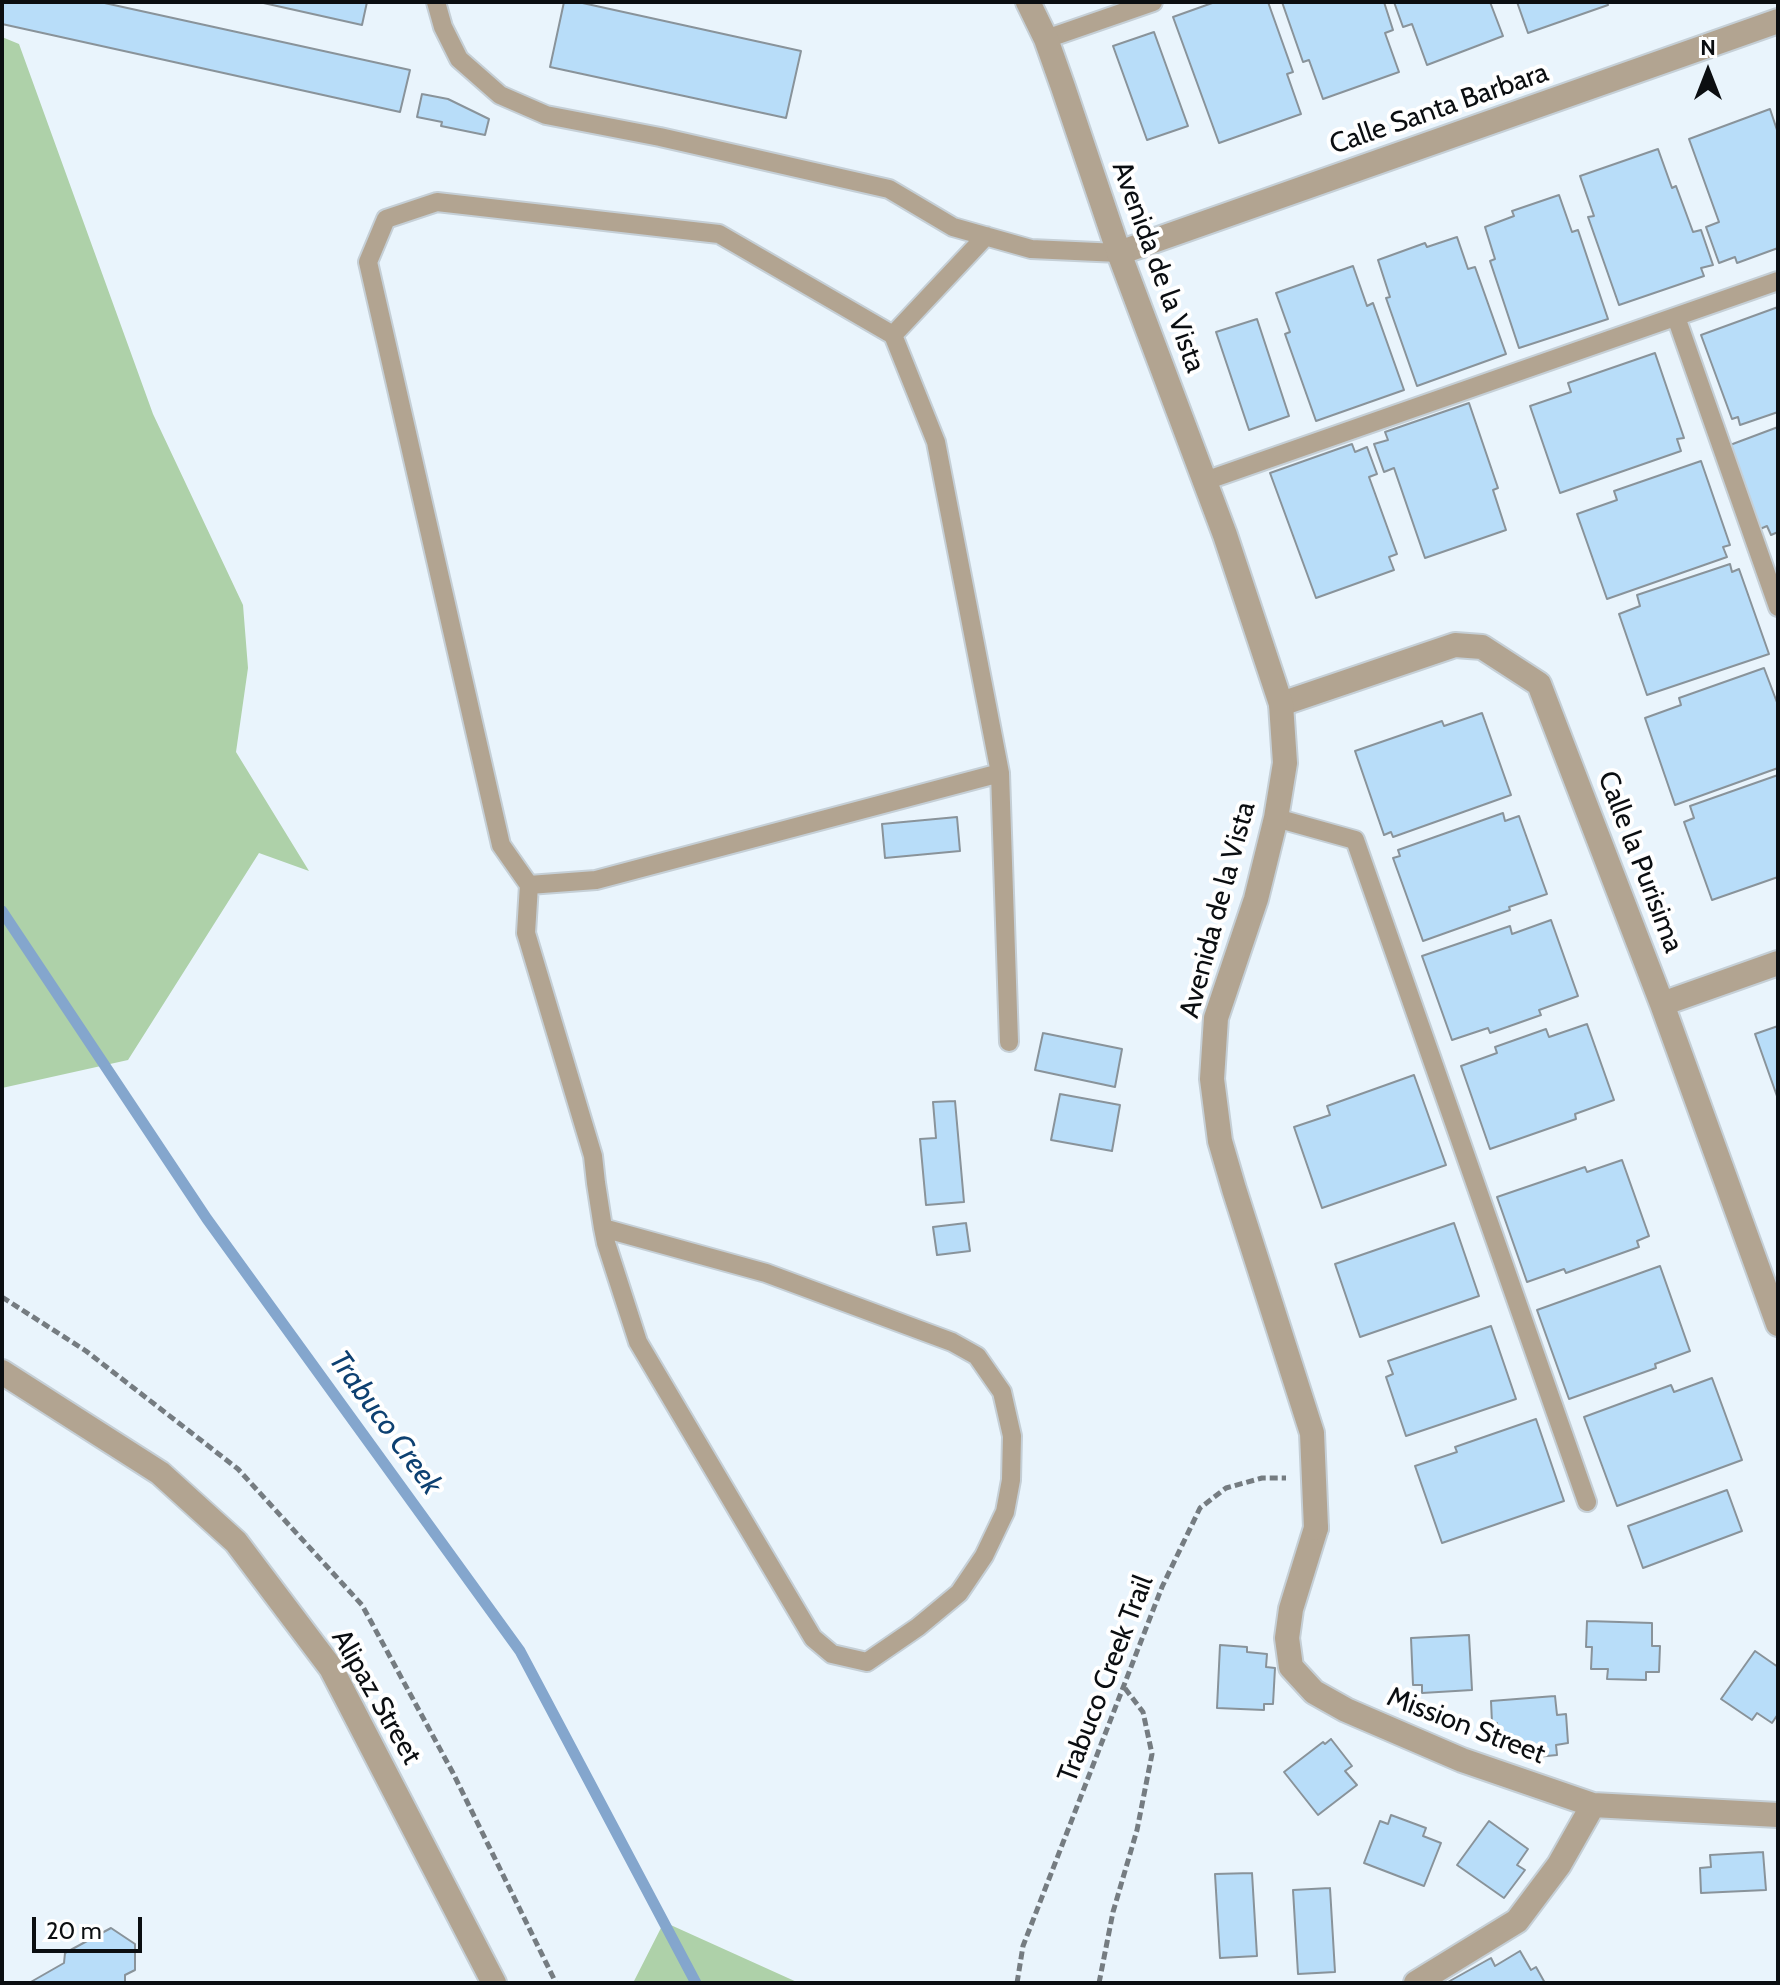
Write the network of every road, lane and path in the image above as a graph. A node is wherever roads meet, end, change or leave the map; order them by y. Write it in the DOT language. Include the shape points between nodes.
graph roads {
  1 [pos="436,2"];
  2 [pos="1028,2"];
  3 [pos="1153,2"];
  4 [pos="1778,21"];
  5 [pos="1046,39"];
  6 [pos="986,236"];
  7 [pos="1119,253"];
  8 [pos="1778,281"];
  9 [pos="1676,317"];
  10 [pos="893,335"];
  11 [pos="1205,481"];
  12 [pos="1778,607"];
  13 [pos="1281,704"];
  14 [pos="1000,773"];
  15 [pos="1276,818"];
  16 [pos="529,885"];
  17 [pos="1778,963"];
  18 [pos="1662,1004"];
  19 [pos="1009,1042"];
  20 [pos="603,1228"];
  21 [pos="1778,1324"];
  22 [pos="2,1372"];
  23 [pos="1315,1479"];
  24 [pos="1587,1502"];
  25 [pos="1316,1528"];
  26 [pos="1124,1687"];
  27 [pos="1593,1805"];
  28 [pos="1778,1815"];
  29 [pos="494,1983"];
  30 [pos="1017,1983"];
  31 [pos="1099,1983"];
  32 [pos="1416,1983"];
  1 -- 6 [label="lane" via="459,59 500,95 546,115 889,189 953,227"];
  2 -- 5 [label="street, Avenida de la Vista"];
  3 -- 5 [label="lane"];
  4 -- 7 [label="street, Calle Santa Barbara"];
  5 -- 7 [label="street, Avenida de la Vista"];
  6 -- 7 [label="lane" via="1031,249"];
  6 -- 10 [label="lane"];
  7 -- 11 [label="street, Avenida de la Vista"];
  8 -- 9 [label="lane"];
  9 -- 11 [label="lane"];
  9 -- 12 [label="lane"];
  10 -- 14 [label="lane" via="936,442"];
  10 -- 16 [label="lane" via="719,234 437,202 386,219 368,262 501,845"];
  11 -- 13 [label="street, Avenida de la Vista"];
  13 -- 15 [label="street, Avenida de la Vista" via="1285,763"];
  13 -- 18 [label="street, Calle la Purisima" via="1455,645 1482,647 1539,684"];
  14 -- 16 [label="lane" via="596,880"];
  14 -- 19 [label="lane"];
  15 -- 23 [label="street, Avenida de la Vista" via="1256,899 1216,1018 1212,1079 1220,1141 1312,1433"];
  15 -- 24 [label="lane" via="1355,840"];
  16 -- 20 [label="lane" via="526,933 593,1156"];
  17 -- 18 [label="street"];
  18 -- 21 [label="street, Calle la Purisima"];
  20 -- 20 [label="lane" via="638,1342 813,1638 832,1654 867,1662 959,1593 1005,1512 1011,1480 1012,1436 1002,1392 977,1356 766,1273"];
  22 -- 29 [label="street, Alipaz Street" via="160,1473 236,1542 331,1668"];
  23 -- 25 [label="street, Avenida de la Vista"];
  23 -- 26 [label="path, Trabuco Creek Trail" via="1262,1478 1226,1488 1200,1508 1162,1587"];
  25 -- 27 [label="street, Mission Street" via="1287,1638 1291,1667 1314,1692 1462,1760"];
  26 -- 30 [label="path, Trabuco Creek Trail" via="1023,1946"];
  26 -- 31 [label="path" via="1143,1712 1152,1754"];
  27 -- 28 [label="street, Mission Street"];
  27 -- 32 [label="street" via="1559,1865 1517,1921"];
}
